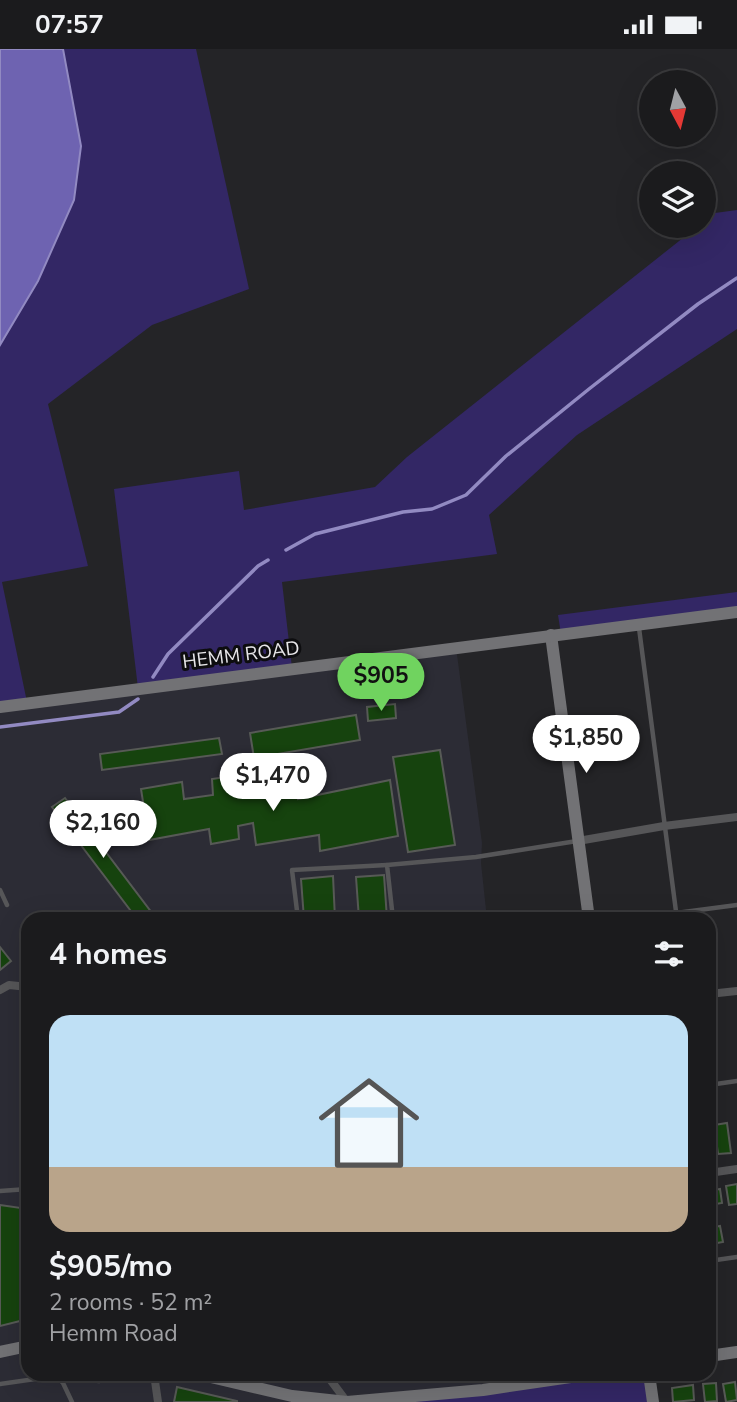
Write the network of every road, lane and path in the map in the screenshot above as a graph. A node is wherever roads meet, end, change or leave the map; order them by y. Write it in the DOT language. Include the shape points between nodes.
graph roads {
  1 [pos="737,612"];
  2 [pos="638,624"];
  3 [pos="551,635"];
  4 [pos="0,707"];
  5 [pos="737,817"];
  6 [pos="664,826"];
  7 [pos="578,841"];
  8 [pos="387,865"];
  9 [pos="0,890"];
  10 [pos="7,905"];
  11 [pos="737,905"];
  12 [pos="297,912"];
  13 [pos="392,912"];
  14 [pos="588,912"];
  15 [pos="675,912"];
  16 [pos="698,912"];
  17 [pos="21,986"];
  18 [pos="0,991"];
  19 [pos="737,991"];
  20 [pos="716,993"];
  21 [pos="737,1081"];
  22 [pos="716,1084"];
  23 [pos="737,1169"];
  24 [pos="716,1172"];
  25 [pos="21,1190"];
  26 [pos="0,1191"];
  27 [pos="737,1258"];
  28 [pos="716,1260"];
  29 [pos="21,1348"];
  30 [pos="0,1352"];
  31 [pos="737,1352"];
  32 [pos="716,1355"];
  33 [pos="21,1380"];
  34 [pos="61,1381"];
  35 [pos="155,1381"];
  36 [pos="229,1381"];
  37 [pos="331,1381"];
  38 [pos="544,1381"];
  39 [pos="650,1381"];
  40 [pos="0,1384"];
  41 [pos="72,1402"];
  42 [pos="158,1402"];
  43 [pos="347,1402"];
  44 [pos="653,1402"];
  1 -- 2 [label="street, HEMM ROAD"];
  2 -- 3 [label="street, HEMM ROAD"];
  2 -- 6 [label="lane"];
  3 -- 4 [label="street, HEMM ROAD"];
  3 -- 7 [label="street"];
  5 -- 6 [label="street"];
  6 -- 7 [label="street"];
  6 -- 15 [label="lane"];
  7 -- 8 [label="lane"];
  7 -- 14 [label="street"];
  8 -- 12 [label="lane" via="292,870"];
  8 -- 13 [label="lane"];
  9 -- 10 [label="lane"];
  11 -- 16 [label="lane"];
  17 -- 18 [label="street" via="9,985"];
  19 -- 20 [label="street"];
  21 -- 22 [label="lane"];
  23 -- 24 [label="street"];
  25 -- 26 [label="lane"];
  27 -- 28 [label="lane"];
  29 -- 30 [label="street"];
  31 -- 32 [label="street"];
  33 -- 40 [label="lane"];
  34 -- 41 [label="lane"];
  35 -- 42 [label="street"];
  36 -- 43 [label="street"];
  37 -- 43 [label="street"];
  38 -- 43 [label="street"];
  39 -- 44 [label="street"];
}
